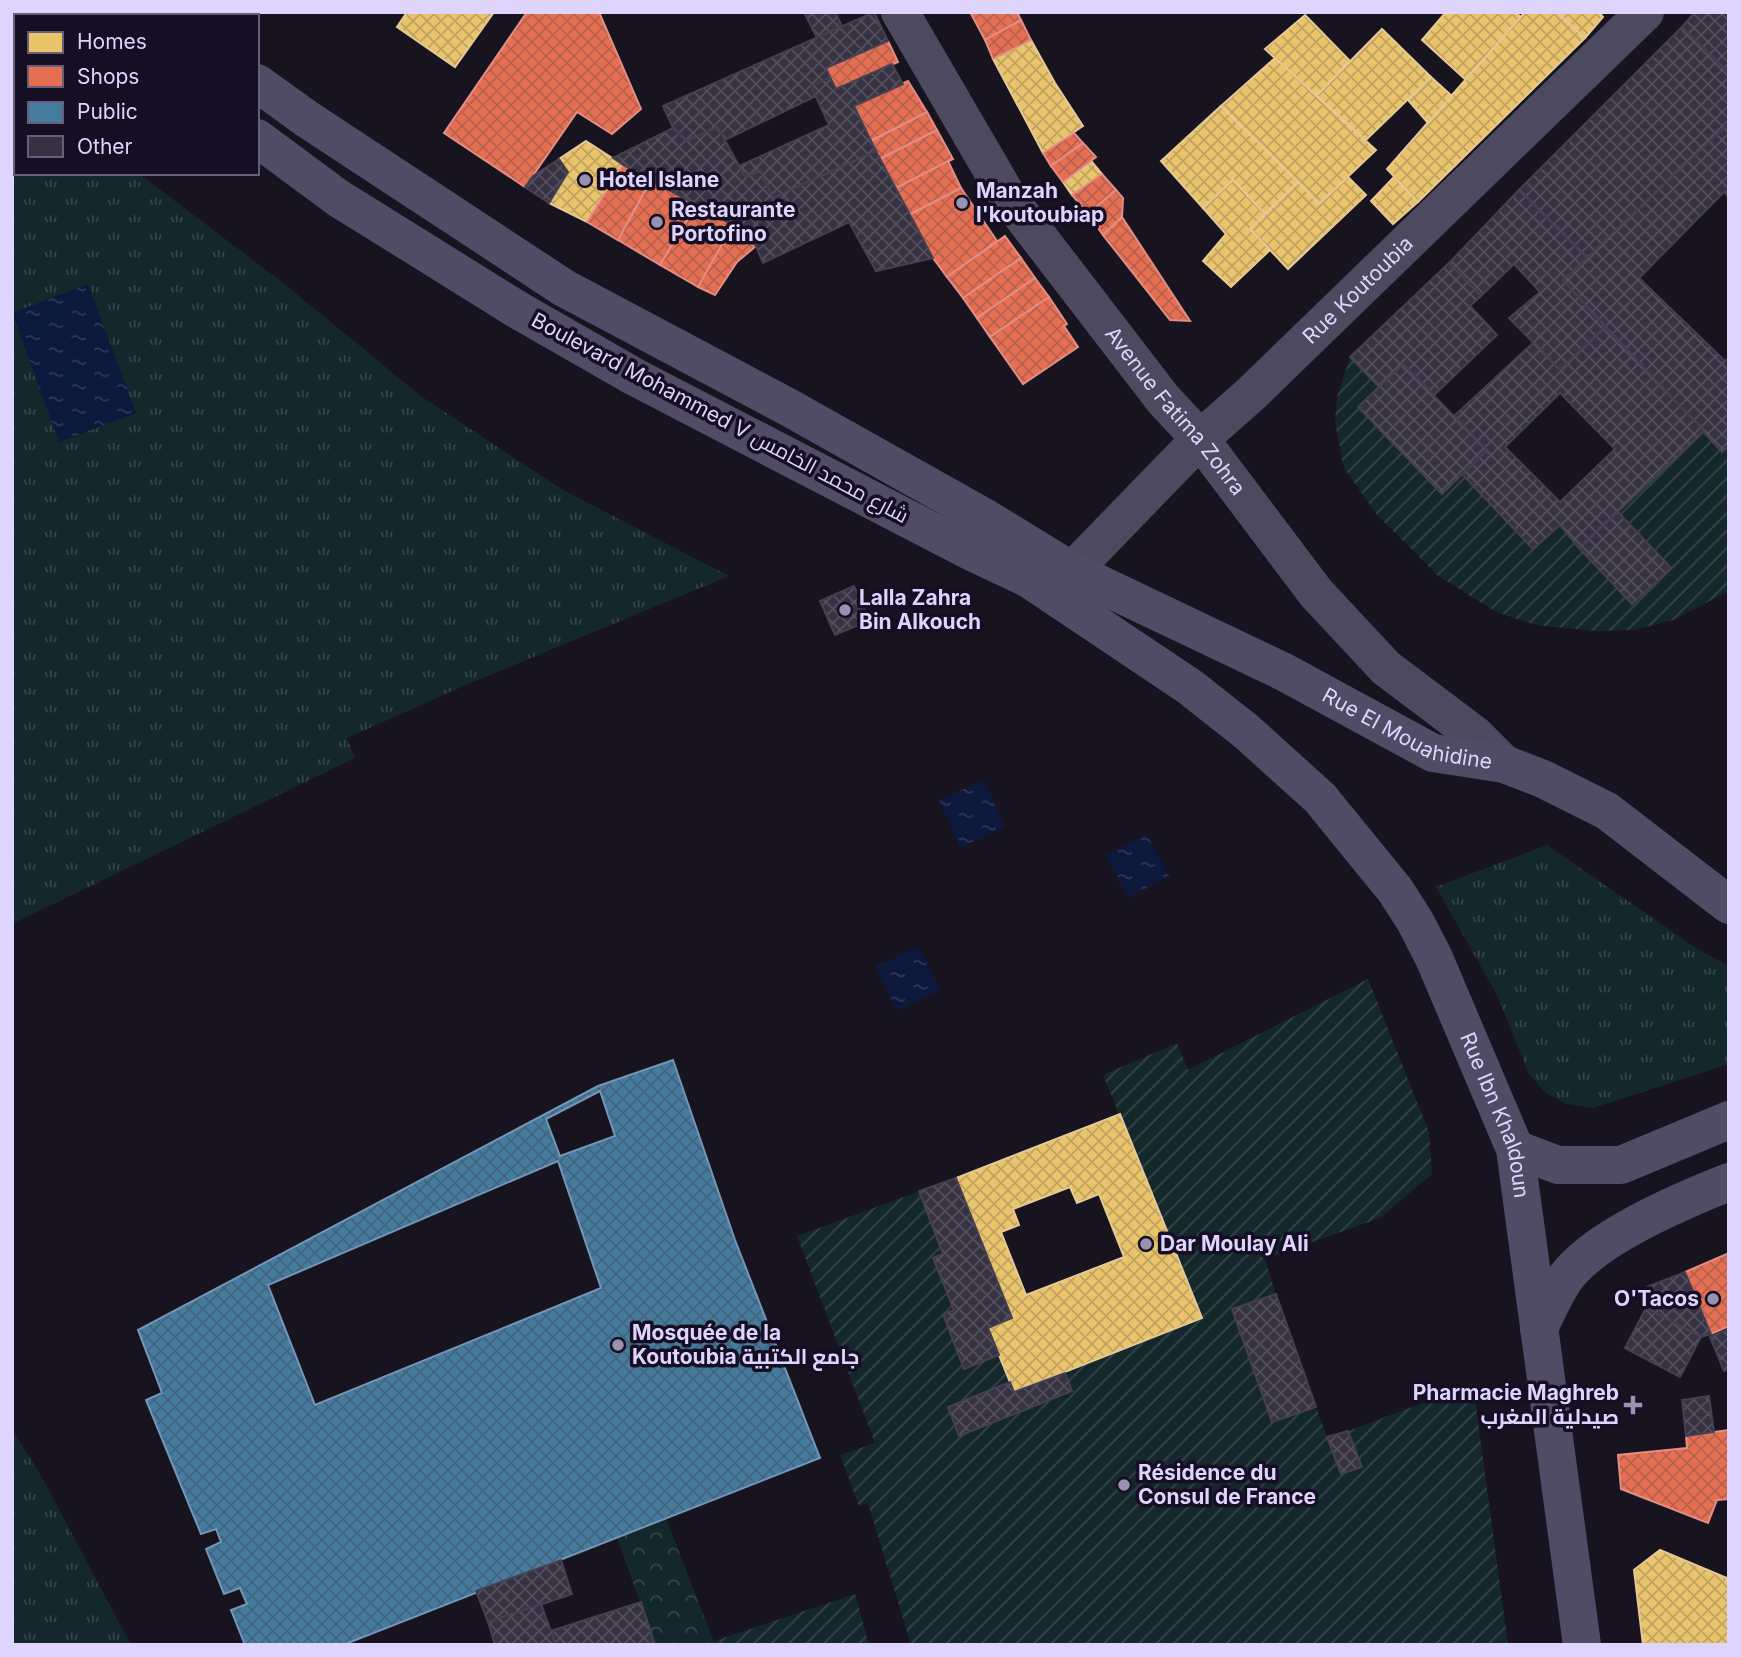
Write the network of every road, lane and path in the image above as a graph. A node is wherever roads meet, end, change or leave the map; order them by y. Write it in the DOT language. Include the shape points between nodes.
graph roads {
  1 [pos="900,12"];
  2 [pos="1645,12"];
  3 [pos="259,84"];
  4 [pos="259,139"];
  5 [pos="1200,439"];
  6 [pos="1072,571"];
  7 [pos="1191,687"];
  8 [pos="1504,764"];
  9 [pos="1729,905"];
  10 [pos="1729,1120"];
  11 [pos="1515,1149"];
  12 [pos="1729,1182"];
  13 [pos="1539,1328"];
  14 [pos="1582,1645"];
  1 -- 5 [label="street, Avenue Fatima Zohra" via="1007,196 1163,399"];
  2 -- 5 [label="street, Rue Koutoubia"];
  3 -- 6 [label="main road, Boulevard Mohammed V شارع محمد الخامس" via="564,288 788,407"];
  4 -- 7 [label="main road, Boulevard Mohammed V شارع محمد الخامس" via="338,198 518,310 632,376 1030,579"];
  5 -- 6 [label="street, Rue Koutoubia"];
  5 -- 8 [label="street, Avenue Fatima Zohra" via="1315,593 1386,668 1475,735"];
  6 -- 8 [label="main road, Rue El Mouahidine" via="1284,672 1433,753"];
  7 -- 11 [label="main road, Rue Ibn Khaldoun" via="1320,798 1395,890 1434,957"];
  8 -- 9 [label="main road, Rue El Mouahidine" via="1607,811"];
  10 -- 11 [label="main road" via="1621,1165 1558,1165"];
  11 -- 13 [label="main road, Rue Ibn Khaldoun"];
  12 -- 13 [label="main road" via="1672,1204 1595,1249 1564,1279"];
  13 -- 14 [label="main road, Rue Ibn Khaldoun"];
}
